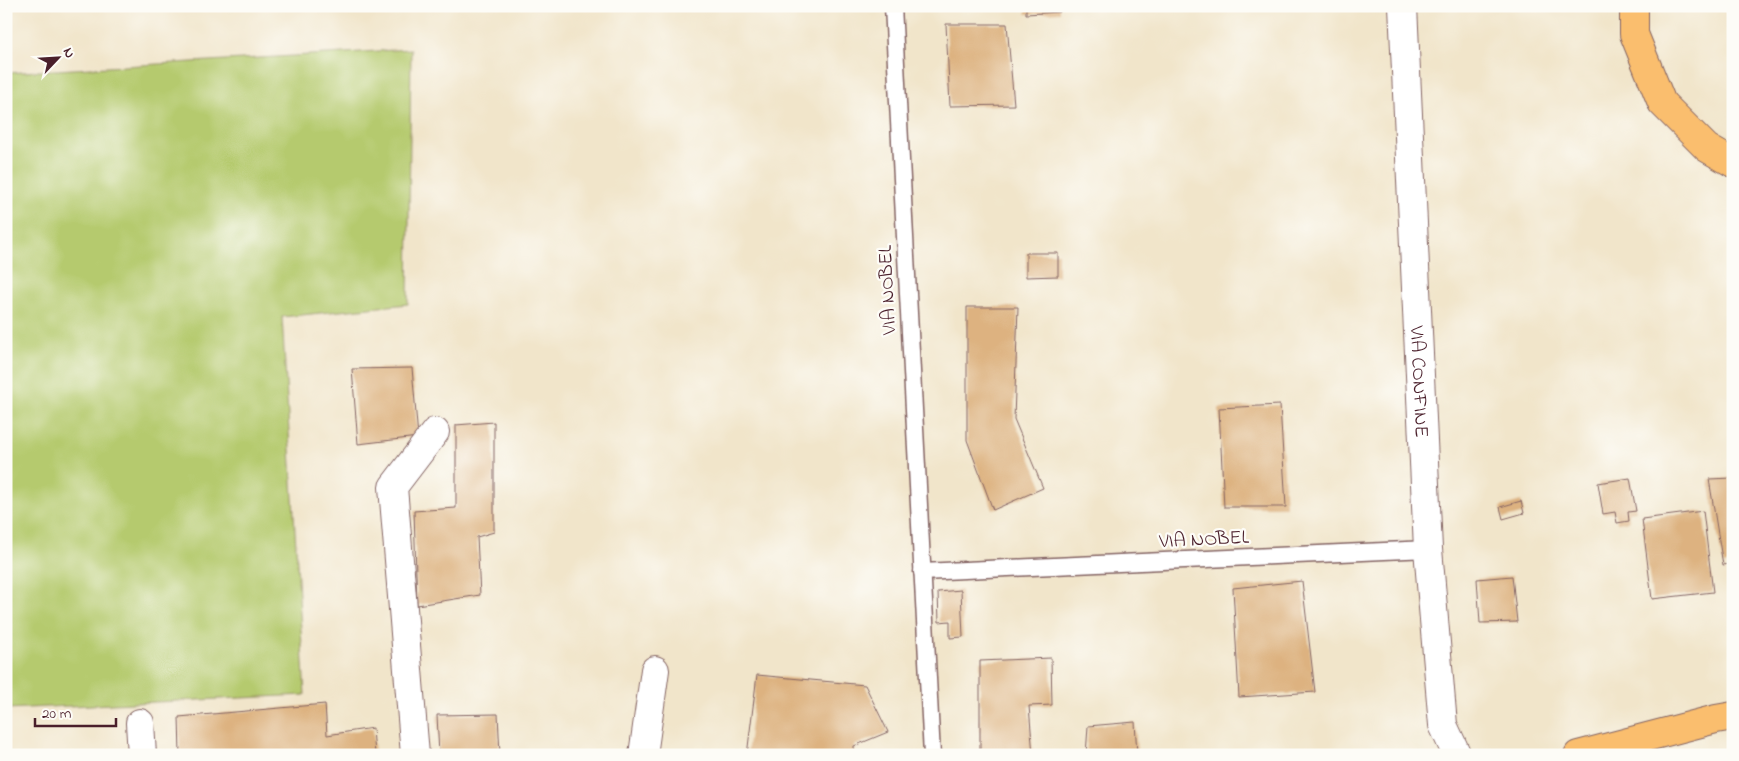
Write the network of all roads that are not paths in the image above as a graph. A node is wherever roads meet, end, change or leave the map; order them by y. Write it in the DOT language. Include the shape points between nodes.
graph roads {
  1 [pos="893,6"];
  2 [pos="1403,6"];
  3 [pos="1634,6"];
  4 [pos="1733,163"];
  5 [pos="435,432"];
  6 [pos="1428,549"];
  7 [pos="922,572"];
  8 [pos="655,670"];
  9 [pos="1733,716"];
  10 [pos="140,723"];
  11 [pos="142,755"];
  12 [pos="415,755"];
  13 [pos="643,755"];
  14 [pos="932,755"];
  15 [pos="1457,755"];
  16 [pos="1578,755"];
  1 -- 7 [label="lane, VIA NOBEL"];
  2 -- 6 [label="street, VIA CONFINE"];
  3 -- 4 [label="main road" via="1634,34 1662,103 1707,148"];
  5 -- 12 [label="street" via="393,486"];
  6 -- 7 [label="lane, VIA NOBEL"];
  6 -- 15 [label="street, VIA CONFINE" via="1443,725"];
  7 -- 14 [label="lane, VIA NOBEL"];
  8 -- 13 [label="street"];
  9 -- 16 [label="main road"];
  10 -- 11 [label="street"];
}
